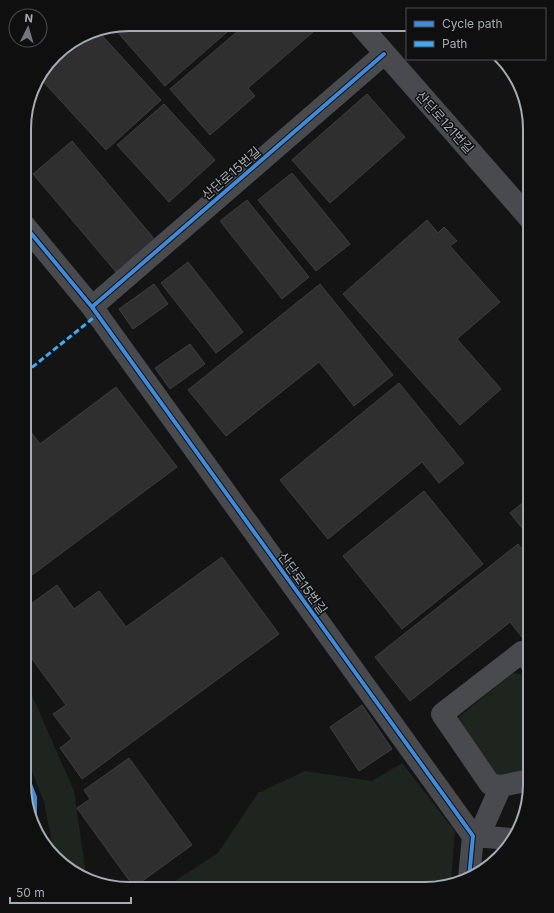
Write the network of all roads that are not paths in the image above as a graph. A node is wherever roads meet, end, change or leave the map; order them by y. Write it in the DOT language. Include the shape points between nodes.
graph roads {
  1 [pos="365,31"];
  2 [pos="384,54"];
  3 [pos="523,210"];
  4 [pos="31,233"];
  5 [pos="92,307"];
  6 [pos="523,653"];
  7 [pos="523,781"];
  8 [pos="501,786"];
  9 [pos="476,836"];
  10 [pos="506,839"];
  11 [pos="470,871"];
  1 -- 2 [label="street, 산단로121번길"];
  2 -- 3 [label="street, 산단로121번길"];
  2 -- 5 [label="street, 산단로15번길"];
  4 -- 5 [label="street, 산단로15번길"];
  5 -- 9 [label="street, 산단로15번길"];
  6 -- 8 [label="street" via="442,714 490,784"];
  7 -- 8 [label="street"];
  8 -- 9 [label="street"];
  9 -- 10 [label="street"];
  9 -- 11 [label="street"];
}
